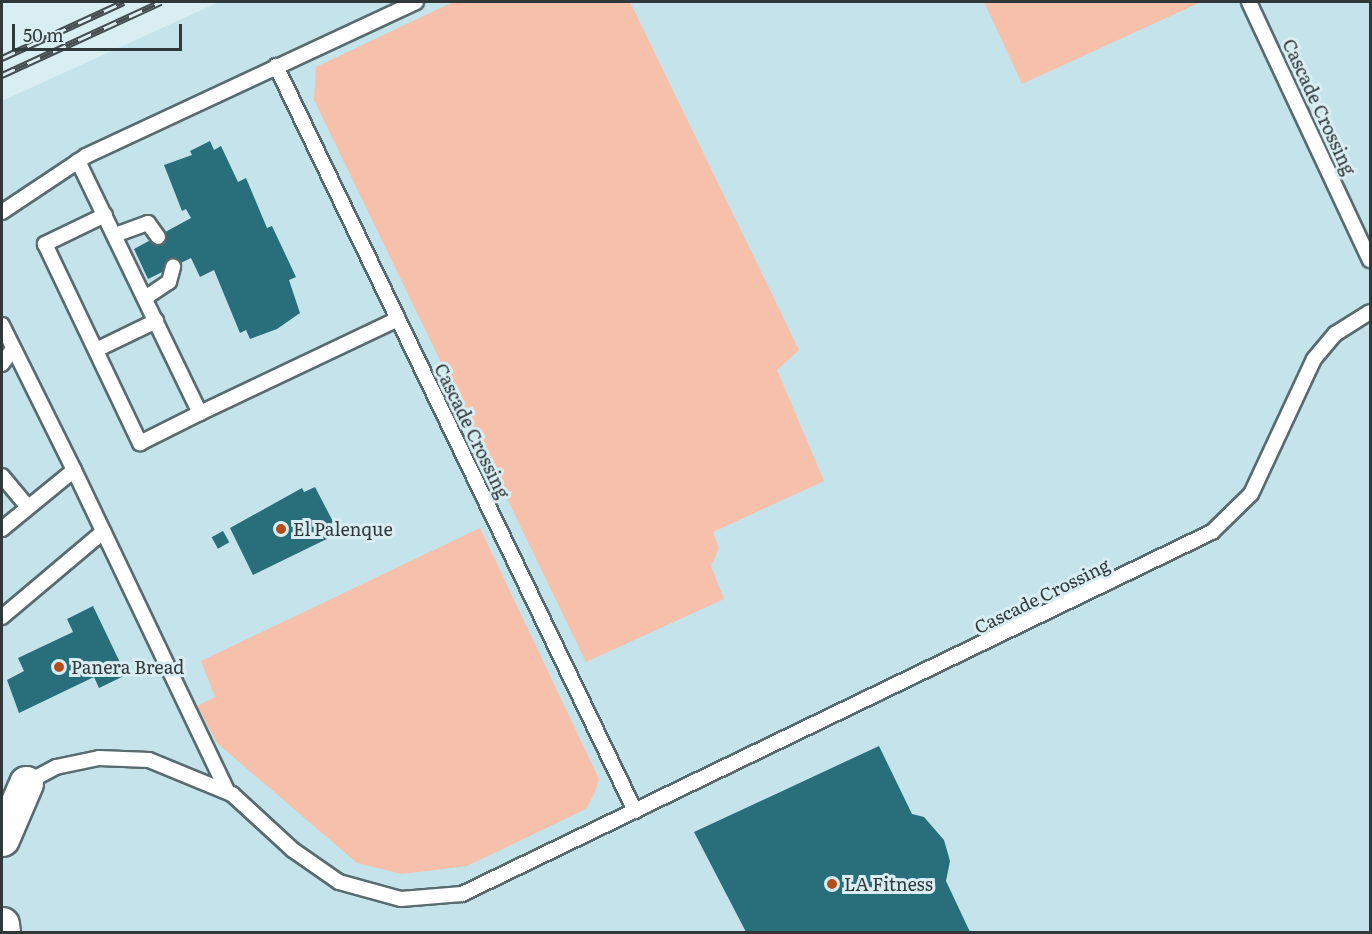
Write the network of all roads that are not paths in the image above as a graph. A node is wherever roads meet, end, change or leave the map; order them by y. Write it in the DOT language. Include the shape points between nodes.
graph roads {
  1 [pos="416,2"];
  2 [pos="1250,2"];
  3 [pos="276,66"];
  4 [pos="78,161"];
  5 [pos="2,212"];
  6 [pos="105,215"];
  7 [pos="115,236"];
  8 [pos="158,237"];
  9 [pos="1371,260"];
  10 [pos="173,267"];
  11 [pos="145,298"];
  12 [pos="1371,312"];
  13 [pos="398,320"];
  14 [pos="156,321"];
  15 [pos="2,325"];
  16 [pos="13,349"];
  17 [pos="96,350"];
  18 [pos="2,364"];
  19 [pos="200,412"];
  20 [pos="74,470"];
  21 [pos="2,476"];
  22 [pos="28,507"];
  23 [pos="2,529"];
  24 [pos="103,532"];
  25 [pos="2,617"];
  26 [pos="227,791"];
  27 [pos="14,792"];
  28 [pos="635,812"];
  29 [pos="2,839"];
  30 [pos="2,924"];
  31 [pos="3,933"];
  1 -- 3 [label="lane"];
  2 -- 9 [label="lane, Cascade Crossing"];
  3 -- 4 [label="lane"];
  3 -- 13 [label="lane, Cascade Crossing"];
  4 -- 5 [label="lane"];
  4 -- 6 [label="lane"];
  6 -- 7 [label="lane"];
  6 -- 17 [label="lane" via="45,244"];
  7 -- 8 [label="lane" via="148,223"];
  7 -- 11 [label="lane"];
  10 -- 11 [label="lane" via="169,282"];
  11 -- 14 [label="lane"];
  12 -- 28 [label="lane, Cascade Crossing" via="1335,334 1314,359 1251,494 1212,532"];
  13 -- 19 [label="lane"];
  13 -- 28 [label="lane, Cascade Crossing"];
  14 -- 17 [label="lane"];
  14 -- 19 [label="lane"];
  15 -- 16 [label="lane"];
  16 -- 18 [label="lane"];
  16 -- 20 [label="lane"];
  17 -- 19 [label="lane" via="140,443"];
  20 -- 22 [label="lane"];
  20 -- 24 [label="lane"];
  21 -- 22 [label="lane"];
  22 -- 23 [label="lane"];
  24 -- 25 [label="lane"];
  24 -- 26 [label="lane"];
  26 -- 27 [label="lane, Cascade Crossing" via="190,773 121,757 56,767"];
  26 -- 28 [label="lane, Cascade Crossing" via="317,869 366,893 401,899 462,894"];
  27 -- 29 [label="main road"];
  30 -- 31 [label="main road"];
}
